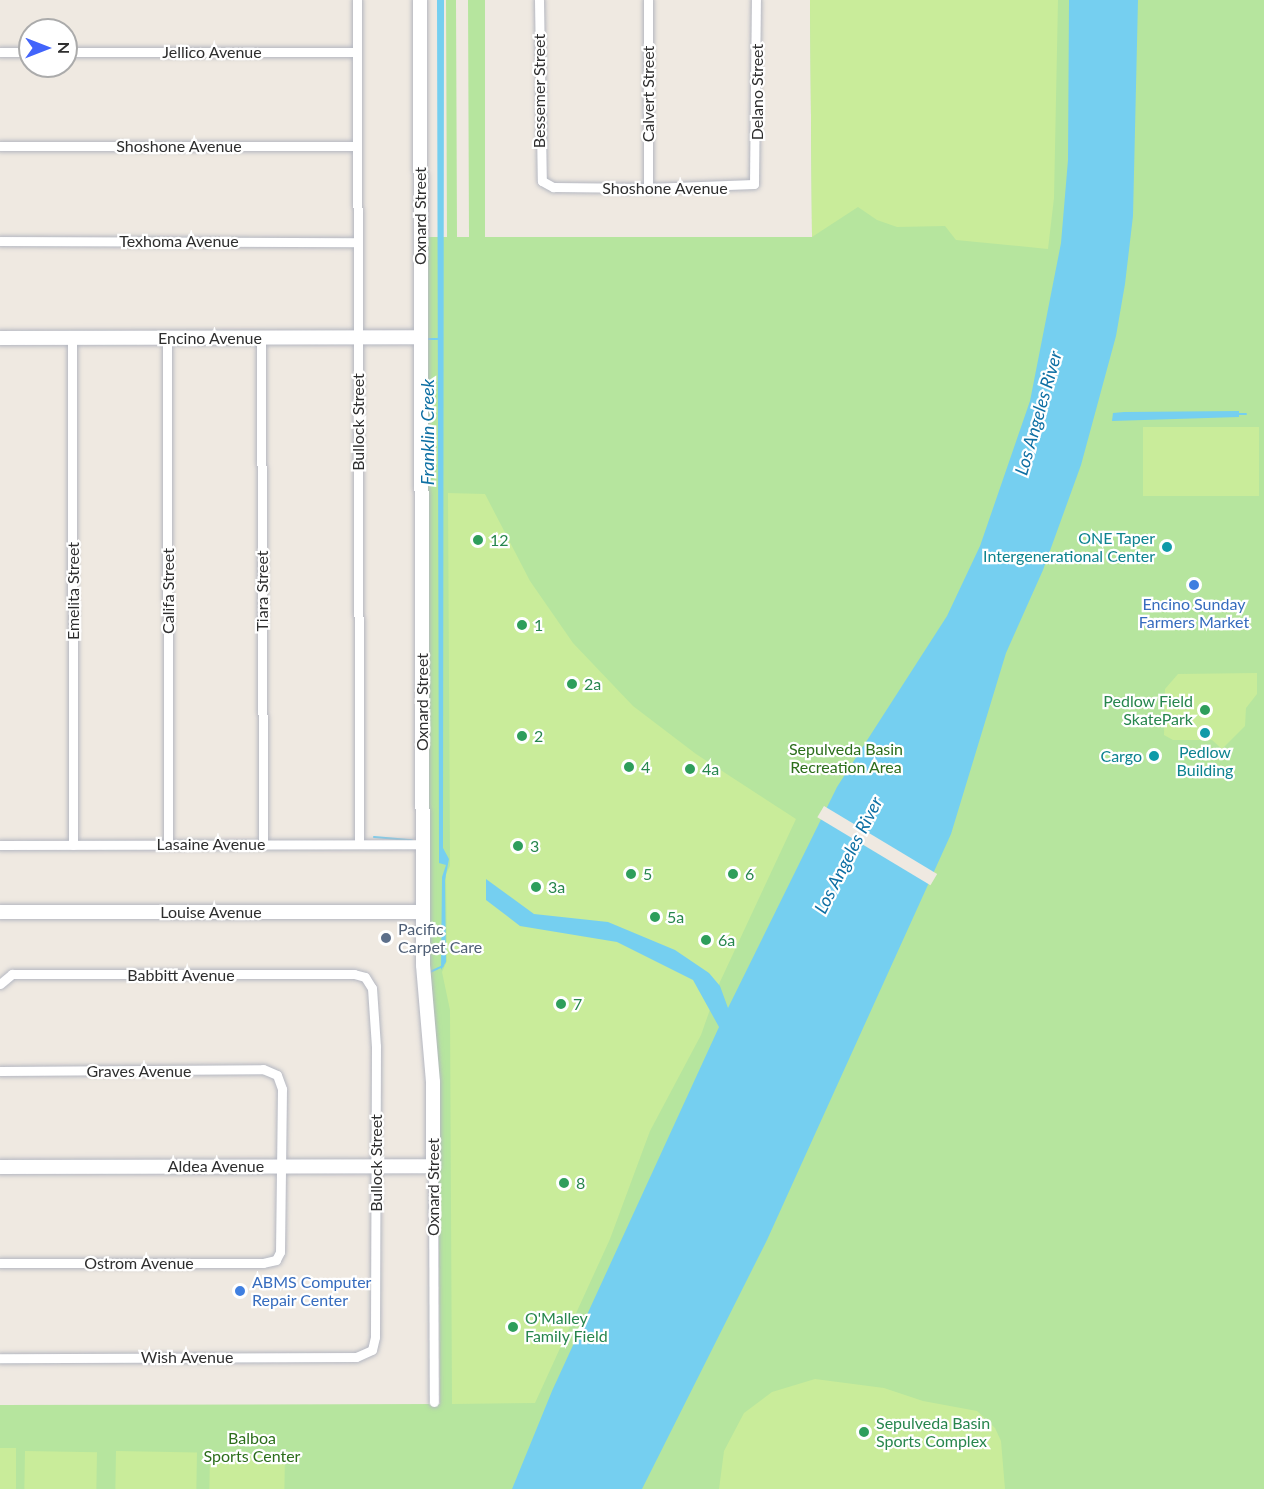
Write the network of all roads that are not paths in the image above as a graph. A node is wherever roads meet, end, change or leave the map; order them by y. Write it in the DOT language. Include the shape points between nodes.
graph roads {
  1 [pos="357,0"];
  2 [pos="420,0"];
  3 [pos="539,0"];
  4 [pos="648,0"];
  5 [pos="756,0"];
  6 [pos="0,52"];
  7 [pos="18,52"];
  8 [pos="78,52"];
  9 [pos="357,52"];
  10 [pos="0,146"];
  11 [pos="357,146"];
  12 [pos="542,181"];
  13 [pos="753,184"];
  14 [pos="648,188"];
  15 [pos="0,240"];
  16 [pos="358,242"];
  17 [pos="72,337"];
  18 [pos="167,337"];
  19 [pos="358,337"];
  20 [pos="0,338"];
  21 [pos="261,338"];
  22 [pos="421,338"];
  23 [pos="359,843"];
  24 [pos="168,844"];
  25 [pos="263,844"];
  26 [pos="422,844"];
  27 [pos="0,845"];
  28 [pos="73,845"];
  29 [pos="0,912"];
  30 [pos="422,912"];
  31 [pos="365,977"];
  32 [pos="0,984"];
  33 [pos="0,1071"];
  34 [pos="280,1166"];
  35 [pos="376,1166"];
  36 [pos="433,1166"];
  37 [pos="0,1167"];
  38 [pos="0,1263"];
  39 [pos="372,1350"];
  40 [pos="0,1358"];
  41 [pos="434,1402"];
  1 -- 9 [label="street, Bullock Street"];
  2 -- 22 [label="main road, Oxnard Street"];
  3 -- 12 [label="street, Bessemer Street"];
  4 -- 14 [label="street, Calvert Street"];
  5 -- 13 [label="street, Delano Street"];
  6 -- 7 [label="street"];
  8 -- 9 [label="street, Jellico Avenue"];
  9 -- 11 [label="street, Bullock Street"];
  10 -- 11 [label="street, Shoshone Avenue"];
  11 -- 16 [label="street, Bullock Street"];
  12 -- 14 [label="street, Shoshone Avenue" via="553,187"];
  13 -- 14 [label="street, Shoshone Avenue"];
  15 -- 16 [label="street, Texhoma Avenue"];
  16 -- 19 [label="street, Bullock Street"];
  17 -- 18 [label="main road, Encino Avenue"];
  17 -- 20 [label="main road, Encino Avenue"];
  17 -- 28 [label="street, Emelita Street"];
  18 -- 21 [label="main road, Encino Avenue"];
  18 -- 24 [label="street, Califa Street"];
  19 -- 21 [label="main road, Encino Avenue"];
  19 -- 22 [label="main road, Encino Avenue"];
  19 -- 23 [label="street, Bullock Street"];
  21 -- 25 [label="street, Tiara Street"];
  22 -- 26 [label="main road, Oxnard Street"];
  23 -- 25 [label="street, Lasaine Avenue"];
  23 -- 26 [label="street, Lasaine Avenue"];
  24 -- 25 [label="street, Lasaine Avenue"];
  24 -- 28 [label="street, Lasaine Avenue"];
  26 -- 30 [label="main road, Oxnard Street"];
  27 -- 28 [label="street, Lasaine Avenue"];
  29 -- 30 [label="main road, Louise Avenue"];
  30 -- 36 [label="main road, Oxnard Street" via="433,1083"];
  31 -- 32 [label="street, Babbitt Avenue" via="12,974"];
  31 -- 35 [label="street, Bullock Street" via="372,988 376,1046"];
  33 -- 34 [label="street, Graves Avenue" via="263,1069 278,1075 282,1089"];
  34 -- 35 [label="main road, Aldea Avenue"];
  34 -- 37 [label="main road, Aldea Avenue"];
  34 -- 38 [label="street, Ostrom Avenue" via="280,1252 276,1260"];
  35 -- 36 [label="main road, Aldea Avenue"];
  35 -- 39 [label="street, Bullock Street"];
  36 -- 41 [label="street, Oxnard Street"];
  39 -- 40 [label="street, Wish Avenue" via="356,1357"];
}
